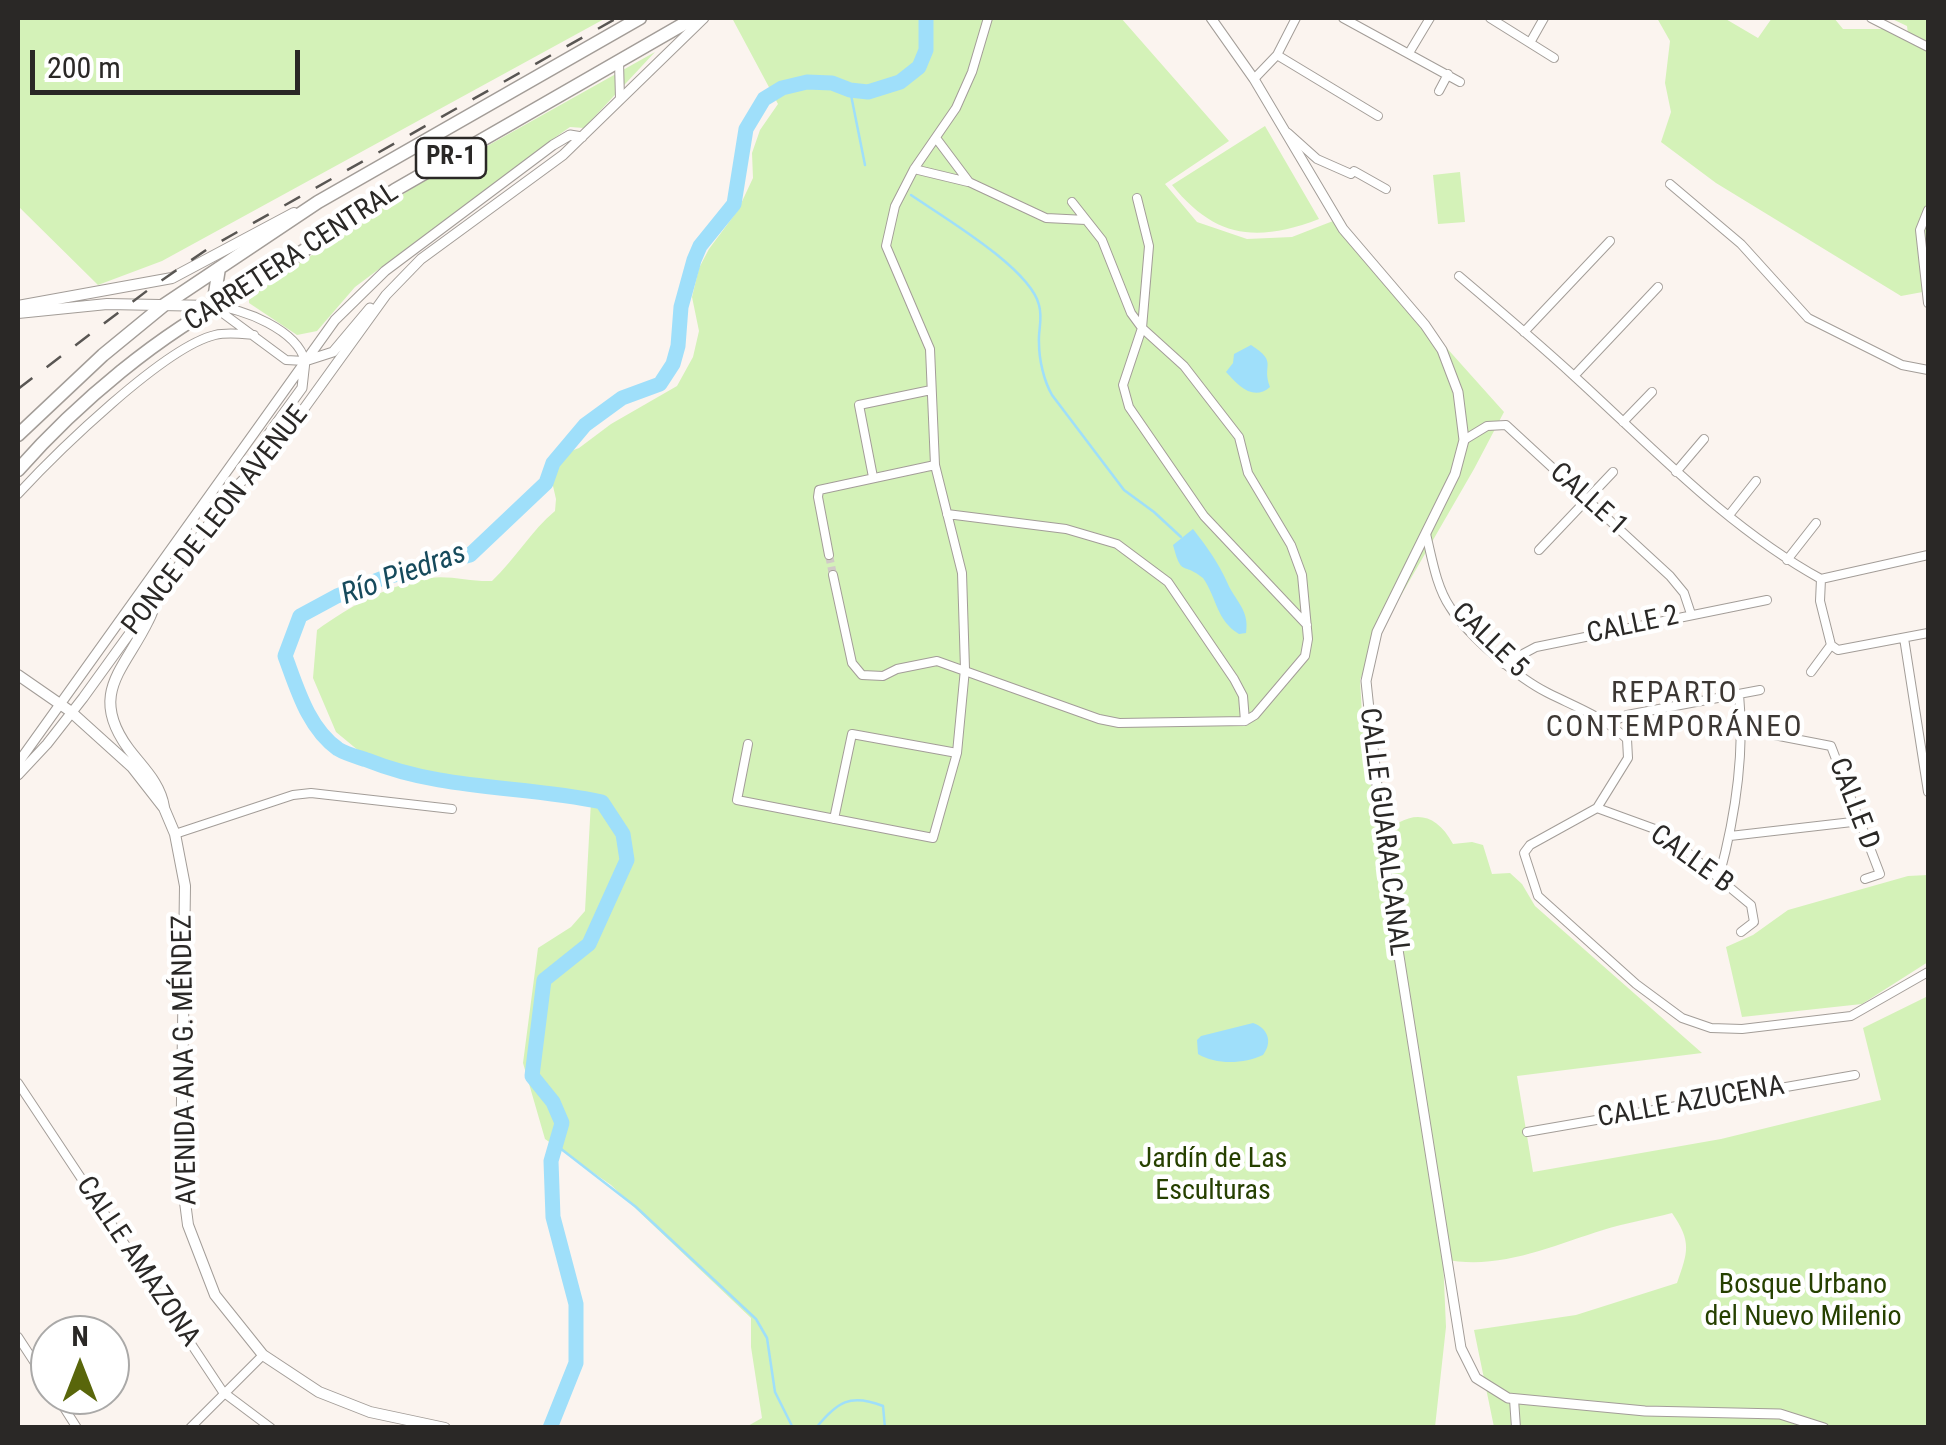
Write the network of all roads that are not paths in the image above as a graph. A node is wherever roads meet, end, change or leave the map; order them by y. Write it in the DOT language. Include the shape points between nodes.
graph roads {
  1 [pos="640,18"];
  2 [pos="694,18"];
  3 [pos="704,18"];
  4 [pos="988,18"];
  5 [pos="1211,18"];
  6 [pos="1296,18"];
  7 [pos="1343,18"];
  8 [pos="1430,18"];
  9 [pos="1490,18"];
  10 [pos="1544,18"];
  11 [pos="1871,18"];
  12 [pos="1530,41"];
  13 [pos="1928,47"];
  14 [pos="1409,53"];
  15 [pos="1277,55"];
  16 [pos="1554,58"];
  17 [pos="619,62"];
  18 [pos="1448,74"];
  19 [pos="1254,79"];
  20 [pos="1460,82"];
  21 [pos="1438,91"];
  22 [pos="620,98"];
  23 [pos="1378,116"];
  24 [pos="1284,130"];
  25 [pos="582,137"];
  26 [pos="936,138"];
  27 [pos="914,169"];
  28 [pos="969,182"];
  29 [pos="1670,184"];
  30 [pos="1386,190"];
  31 [pos="1138,198"];
  32 [pos="318,202"];
  33 [pos="1072,202"];
  34 [pos="1928,210"];
  35 [pos="1086,220"];
  36 [pos="1610,241"];
  37 [pos="218,268"];
  38 [pos="1459,276"];
  39 [pos="1658,287"];
  40 [pos="386,295"];
  41 [pos="1928,302"];
  42 [pos="164,304"];
  43 [pos="213,306"];
  44 [pos="18,309"];
  45 [pos="1142,328"];
  46 [pos="1524,332"];
  47 [pos="254,334"];
  48 [pos="305,361"];
  49 [pos="1928,370"];
  50 [pos="1574,376"];
  51 [pos="932,390"];
  52 [pos="1652,392"];
  53 [pos="1623,422"];
  54 [pos="18,435"];
  55 [pos="1704,439"];
  56 [pos="1464,440"];
  57 [pos="935,465"];
  58 [pos="18,470"];
  59 [pos="253,471"];
  60 [pos="1612,472"];
  61 [pos="1676,472"];
  62 [pos="873,477"];
  63 [pos="1756,481"];
  64 [pos="18,494"];
  65 [pos="1586,498"];
  66 [pos="947,514"];
  67 [pos="1730,514"];
  68 [pos="1816,522"];
  69 [pos="1426,534"];
  70 [pos="1539,550"];
  71 [pos="829,555"];
  72 [pos="1928,555"];
  73 [pos="1787,560"];
  74 [pos="833,575"];
  75 [pos="1821,579"];
  76 [pos="159,592"];
  77 [pos="1767,600"];
  78 [pos="1691,614"];
  79 [pos="1307,625"];
  80 [pos="1928,633"];
  81 [pos="1904,638"];
  82 [pos="1831,645"];
  83 [pos="1504,664"];
  84 [pos="964,669"];
  85 [pos="1811,672"];
  86 [pos="18,674"];
  87 [pos="74,685"];
  88 [pos="1760,690"];
  89 [pos="1740,694"];
  90 [pos="59,702"];
  91 [pos="1928,705"];
  92 [pos="1915,707"];
  93 [pos="70,711"];
  94 [pos="1245,721"];
  95 [pos="1610,723"];
  96 [pos="1743,729"];
  97 [pos="748,744"];
  98 [pos="958,753"];
  99 [pos="18,764"];
  100 [pos="1927,774"];
  101 [pos="18,775"];
  102 [pos="1928,792"];
  103 [pos="164,808"];
  104 [pos="1596,808"];
  105 [pos="452,809"];
  106 [pos="834,819"];
  107 [pos="1861,821"];
  108 [pos="175,834"];
  109 [pos="1730,836"];
  110 [pos="1718,877"];
  111 [pos="1865,880"];
  112 [pos="1741,932"];
  113 [pos="1928,972"];
  114 [pos="1842,1066"];
  115 [pos="18,1083"];
  116 [pos="1527,1132"];
  117 [pos="264,1355"];
  118 [pos="223,1392"];
  119 [pos="1514,1399"];
  120 [pos="190,1428"];
  121 [pos="271,1428"];
  122 [pos="445,1428"];
  123 [pos="1516,1428"];
  124 [pos="1824,1428"];
  1 -- 32 [label="highway, CARRETERA CENTRAL / PR-1"];
  2 -- 17 [label="highway, CARRETERA CENTRAL / PR-1"];
  3 -- 22 [label="street"];
  4 -- 26 [label="street" via="972,72"];
  5 -- 19 [label="street, CALLE GUARALCANAL"];
  6 -- 15 [label="street"];
  7 -- 14 [label="street"];
  8 -- 14 [label="street"];
  9 -- 12 [label="street"];
  10 -- 12 [label="street"];
  11 -- 13 [label="street"];
  12 -- 16 [label="street"];
  14 -- 18 [label="street"];
  15 -- 19 [label="street"];
  15 -- 23 [label="street"];
  17 -- 22 [label="street"];
  17 -- 43 [label="highway, CARRETERA CENTRAL / PR-1" via="396,190"];
  18 -- 20 [label="street"];
  18 -- 21 [label="street"];
  19 -- 24 [label="street, CALLE GUARALCANAL"];
  22 -- 25 [label="street"];
  24 -- 30 [label="street" via="1317,159"];
  24 -- 56 [label="street, CALLE GUARALCANAL" via="1343,229 1442,350 1458,392"];
  25 -- 40 [label="street" via="421,260"];
  25 -- 48 [label="street" via="570,135 554,145 385,271"];
  26 -- 27 [label="street"];
  26 -- 28 [label="street"];
  27 -- 28 [label="street"];
  27 -- 51 [label="street" via="894,206 886,246 930,349"];
  28 -- 35 [label="street" via="1046,218"];
  29 -- 49 [label="street" via="1741,244 1808,318 1902,365"];
  31 -- 45 [label="street" via="1149,246"];
  32 -- 37 [label="highway, CARRETERA CENTRAL / PR-1"];
  32 -- 44 [label="main road" via="172,278"];
  33 -- 35 [label="street"];
  34 -- 41 [label="street" via="1920,230"];
  35 -- 45 [label="street"];
  36 -- 46 [label="street"];
  37 -- 42 [label="highway, CARRETERA CENTRAL / PR-1"];
  37 -- 43 [label="highway"];
  38 -- 46 [label="street"];
  39 -- 50 [label="street"];
  40 -- 48 [label="street" via="333,352"];
  40 -- 59 [label="street, PONCE DE LEON AVENUE"];
  42 -- 43 [label="main road"];
  42 -- 44 [label="main road"];
  42 -- 54 [label="highway, CARRETERA CENTRAL / PR-1"];
  43 -- 47 [label="street"];
  43 -- 48 [label="street" via="255,315 298,346"];
  43 -- 58 [label="highway, CARRETERA CENTRAL / PR-1" via="93,396"];
  45 -- 79 [label="street" via="1184,366 1240,438 1248,473 1291,544"];
  45 -- 79 [label="street" via="1123,385 1129,407 1204,516"];
  46 -- 50 [label="street"];
  47 -- 48 [label="street" via="286,360"];
  47 -- 64 [label="street" via="217,334 170,360 57,452"];
  48 -- 59 [label="street" via="302,388 266,439"];
  48 -- 87 [label="street"];
  50 -- 53 [label="street"];
  51 -- 57 [label="street"];
  51 -- 62 [label="street" via="859,405"];
  52 -- 53 [label="street"];
  53 -- 61 [label="street"];
  55 -- 61 [label="street"];
  56 -- 65 [label="street, CALLE 1" via="1487,426 1506,425"];
  56 -- 69 [label="street, CALLE GUARALCANAL"];
  57 -- 62 [label="street"];
  57 -- 66 [label="street"];
  59 -- 76 [label="street, PONCE DE LEON AVENUE"];
  60 -- 65 [label="street"];
  61 -- 67 [label="street"];
  62 -- 71 [label="street" via="820,490"];
  63 -- 67 [label="street"];
  65 -- 70 [label="street"];
  65 -- 78 [label="street, CALLE 1" via="1670,576"];
  66 -- 84 [label="street" via="962,574"];
  66 -- 94 [label="street" via="1066,529 1136,557 1168,582 1234,679"];
  67 -- 73 [label="street"];
  68 -- 73 [label="street"];
  69 -- 83 [label="street, CALLE 5" via="1450,608"];
  69 -- 119 [label="street, CALLE GUARALCANAL" via="1377,632 1366,699 1386,880 1461,1348 1476,1378"];
  72 -- 75 [label="street"];
  73 -- 75 [label="street"];
  74 -- 84 [label="street" via="852,663 862,676 930,661"];
  75 -- 82 [label="street"];
  76 -- 93 [label="street, PONCE DE LEON AVENUE"];
  76 -- 103 [label="main road" via="119,668 109,705 118,733 162,792"];
  77 -- 78 [label="street, CALLE 2"];
  78 -- 83 [label="street, CALLE 2" via="1536,647"];
  79 -- 94 [label="street" via="1306,656"];
  80 -- 81 [label="street"];
  81 -- 82 [label="street" via="1850,650"];
  81 -- 92 [label="street"];
  82 -- 85 [label="street"];
  83 -- 95 [label="street, CALLE 5"];
  84 -- 94 [label="street" via="1119,723"];
  84 -- 98 [label="street"];
  86 -- 90 [label="main road, AVENIDA ANA G. MÉNDEZ"];
  87 -- 90 [label="street"];
  87 -- 93 [label="street, PONCE DE LEON AVENUE"];
  88 -- 89 [label="street"];
  89 -- 95 [label="street"];
  89 -- 96 [label="street"];
  90 -- 93 [label="main road, AVENIDA ANA G. MÉNDEZ"];
  90 -- 99 [label="street"];
  91 -- 92 [label="street"];
  92 -- 100 [label="street"];
  93 -- 101 [label="street, PONCE DE LEON AVENUE"];
  93 -- 103 [label="main road, AVENIDA ANA G. MÉNDEZ" via="132,767"];
  95 -- 104 [label="street" via="1627,739 1628,758"];
  96 -- 107 [label="street, CALLE D" via="1831,746"];
  96 -- 109 [label="street"];
  97 -- 106 [label="street" via="737,800"];
  98 -- 106 [label="street" via="933,838"];
  98 -- 106 [label="street" via="852,734"];
  100 -- 102 [label="street"];
  103 -- 108 [label="main road, AVENIDA ANA G. MÉNDEZ"];
  104 -- 110 [label="street, CALLE B" via="1663,832"];
  104 -- 113 [label="street" via="1530,846 1524,854 1532,887 1682,1018 1742,1029 1851,1016"];
  105 -- 108 [label="street" via="311,793"];
  107 -- 109 [label="street"];
  107 -- 111 [label="street, CALLE D" via="1880,874"];
  108 -- 117 [label="main road, AVENIDA ANA G. MÉNDEZ" via="184,886 181,1171 188,1224 215,1294"];
  109 -- 110 [label="street"];
  110 -- 112 [label="street, CALLE B" via="1751,906 1754,922"];
  114 -- 116 [label="street, CALLE AZUCENA" via="1850,1076"];
  115 -- 118 [label="street, CALLE AMAZONA"];
  117 -- 118 [label="street"];
  117 -- 122 [label="main road, AVENIDA ANA G. MÉNDEZ" via="319,1392 370,1412"];
  118 -- 120 [label="street"];
  118 -- 121 [label="street, CALLE AMAZONA"];
  119 -- 123 [label="street"];
  119 -- 124 [label="street, CALLE GUARALCANAL" via="1780,1414"];
}
